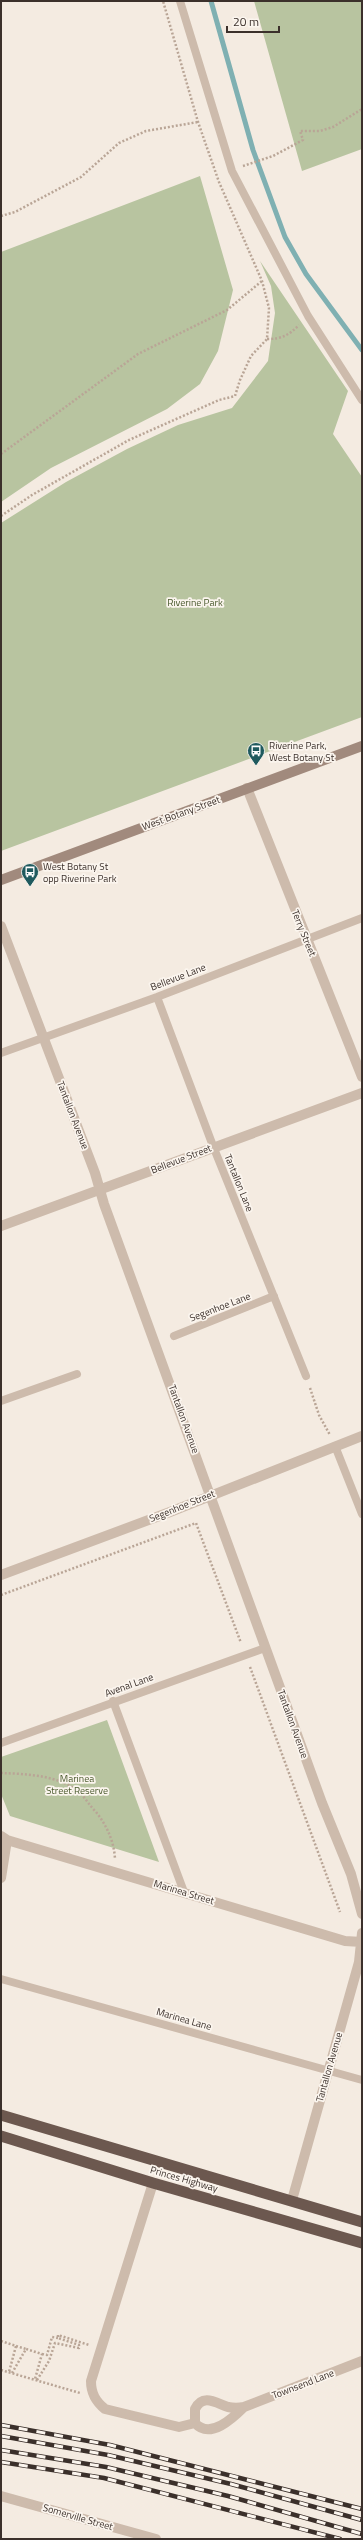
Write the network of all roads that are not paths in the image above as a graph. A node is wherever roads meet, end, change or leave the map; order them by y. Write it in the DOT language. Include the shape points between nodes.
graph roads {
  1 [pos="180,1"];
  2 [pos="362,400"];
  3 [pos="362,746"];
  4 [pos="247,788"];
  5 [pos="1,880"];
  6 [pos="362,918"];
  7 [pos="1,926"];
  8 [pos="306,939"];
  9 [pos="157,997"];
  10 [pos="43,1038"];
  11 [pos="1,1053"];
  12 [pos="362,1077"];
  13 [pos="362,1094"];
  14 [pos="213,1146"];
  15 [pos="100,1190"];
  16 [pos="1,1226"];
  17 [pos="274,1296"];
  18 [pos="174,1336"];
  19 [pos="77,1374"];
  20 [pos="306,1376"];
  21 [pos="1,1401"];
  22 [pos="362,1436"];
  23 [pos="335,1446"];
  24 [pos="210,1495"];
  25 [pos="362,1514"];
  26 [pos="1,1575"];
  27 [pos="264,1648"];
  28 [pos="113,1701"];
  29 [pos="1,1743"];
  30 [pos="4,1838"];
  31 [pos="1,1878"];
  32 [pos="184,1892"];
  33 [pos="362,1914"];
  34 [pos="362,1939"];
  35 [pos="1,1979"];
  36 [pos="329,2070"];
  37 [pos="362,2080"];
  38 [pos="1,2116"];
  39 [pos="1,2136"];
  40 [pos="152,2183"];
  41 [pos="292,2200"];
  42 [pos="362,2222"];
  43 [pos="362,2243"];
  44 [pos="362,2361"];
  45 [pos="244,2407"];
  46 [pos="195,2423"];
  47 [pos="1,2496"];
  48 [pos="156,2539"];
  1 -- 2 [label="lane" via="232,171 308,316"];
  3 -- 4 [label="main road, West Botany Street"];
  4 -- 5 [label="main road, West Botany Street"];
  4 -- 8 [label="street, Terry Street"];
  6 -- 8 [label="lane, Bellevue Lane"];
  7 -- 10 [label="street, Tantallon Avenue"];
  8 -- 9 [label="lane, Bellevue Lane"];
  8 -- 12 [label="street, Terry Street"];
  9 -- 10 [label="lane, Bellevue Lane"];
  9 -- 14 [label="lane, Tantallon Lane"];
  10 -- 11 [label="lane, Bellevue Lane"];
  10 -- 15 [label="street, Tantallon Avenue"];
  13 -- 14 [label="street, Bellevue Street"];
  14 -- 15 [label="street, Bellevue Street"];
  14 -- 17 [label="lane, Tantallon Lane"];
  15 -- 16 [label="street, Bellevue Street"];
  15 -- 24 [label="street, Tantallon Avenue"];
  17 -- 18 [label="lane, Segenhoe Lane"];
  17 -- 20 [label="lane, Tantallon Lane"];
  19 -- 21 [label="lane"];
  22 -- 23 [label="street, Segenhoe Street"];
  23 -- 24 [label="street, Segenhoe Street"];
  23 -- 25 [label="lane"];
  24 -- 26 [label="street, Segenhoe Street"];
  24 -- 27 [label="street, Tantallon Avenue"];
  27 -- 28 [label="lane, Avenal Lane"];
  27 -- 33 [label="street, Tantallon Avenue" via="351,1874"];
  28 -- 29 [label="lane, Avenal Lane"];
  28 -- 32 [label="lane"];
  30 -- 31 [label="street"];
  30 -- 32 [label="street, Marinea Street"];
  32 -- 34 [label="street, Marinea Street" via="345,1941"];
  34 -- 36 [label="street, Tantallon Avenue" via="359,1962"];
  35 -- 36 [label="lane, Marinea Lane"];
  36 -- 37 [label="lane, Marinea Lane"];
  36 -- 41 [label="street, Tantallon Avenue"];
  38 -- 41 [label="highway, Princes Highway"];
  39 -- 40 [label="highway, Princes Highway"];
  40 -- 43 [label="highway, Princes Highway"];
  40 -- 46 [label="street" via="91,2380 94,2397 105,2409 179,2427"];
  41 -- 42 [label="highway, Princes Highway"];
  44 -- 45 [label="street, Townsend Lane"];
  45 -- 46 [label="street, Townsend Lane" via="227,2422 213,2428 203,2429"];
  45 -- 46 [label="street, Townsend Lane" via="228,2407 204,2400 195,2409"];
  47 -- 48 [label="street, Somerville Street"];
}
